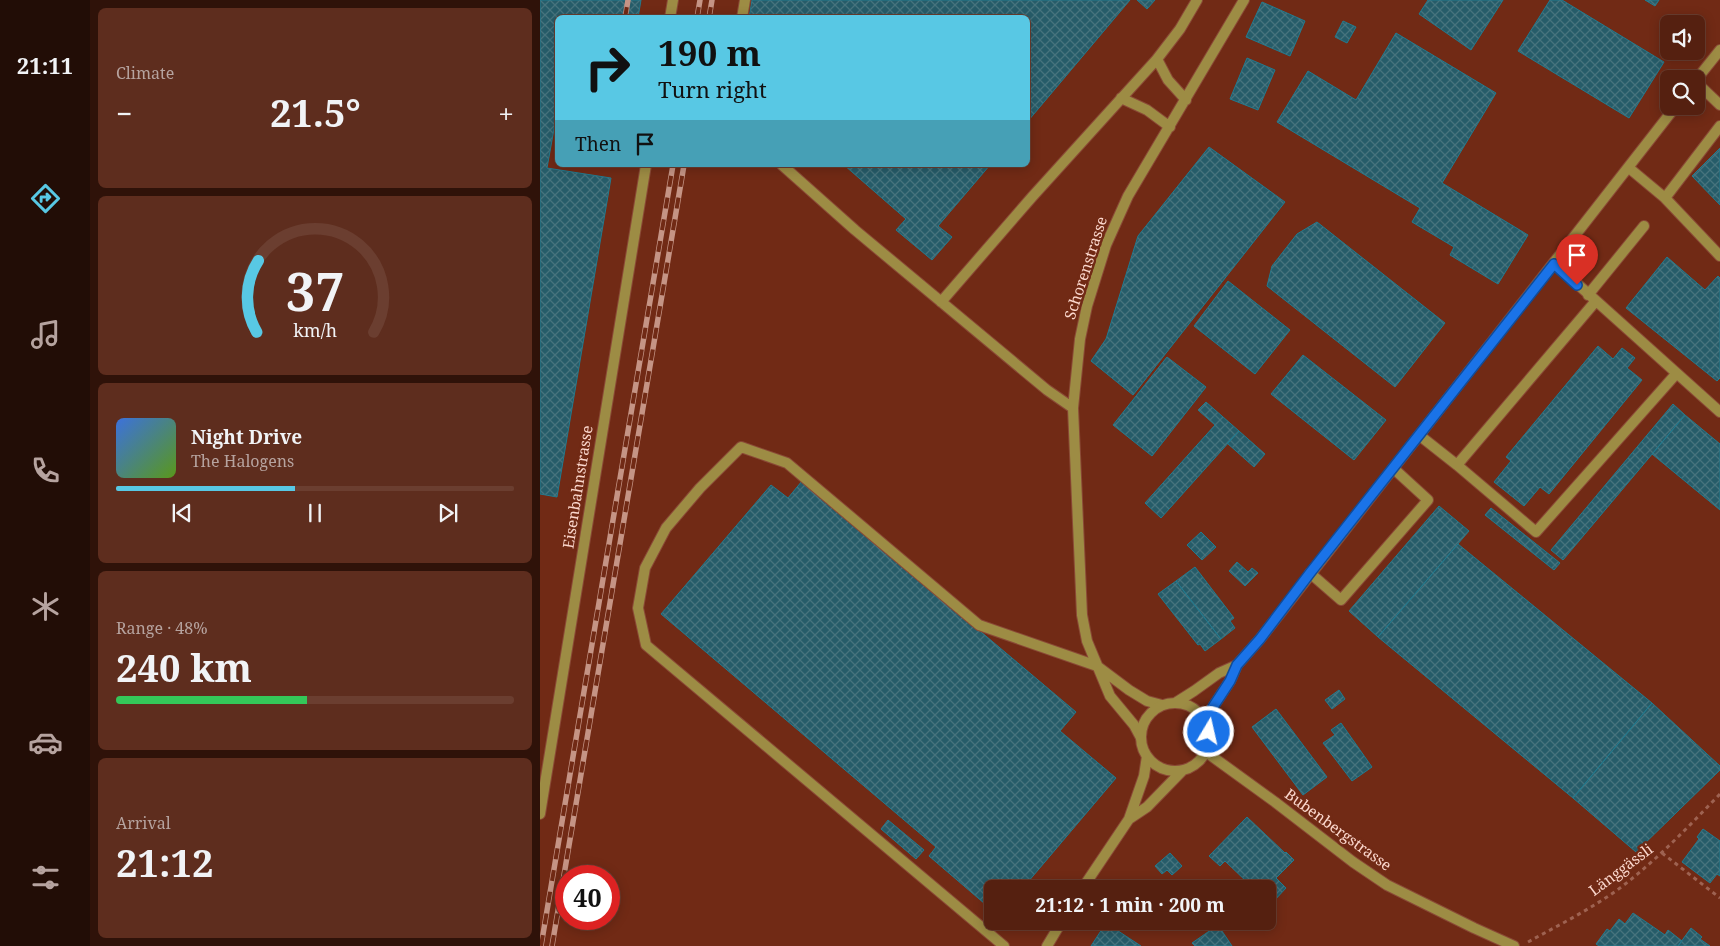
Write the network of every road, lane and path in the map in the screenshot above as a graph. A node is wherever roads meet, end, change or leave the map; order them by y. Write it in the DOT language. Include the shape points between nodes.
graph roads {
  1 [pos="673,0"];
  2 [pos="745,0"];
  3 [pos="1197,0"];
  4 [pos="1244,0"];
  5 [pos="670,15"];
  6 [pos="742,15"];
  7 [pos="1720,50"];
  8 [pos="1157,59"];
  9 [pos="1705,70"];
  10 [pos="1705,90"];
  11 [pos="1121,98"];
  12 [pos="1186,100"];
  13 [pos="1720,105"];
  14 [pos="1669,115"];
  15 [pos="1720,126"];
  16 [pos="1170,127"];
  17 [pos="646,167"];
  18 [pos="784,167"];
  19 [pos="1629,168"];
  20 [pos="1664,198"];
  21 [pos="1644,226"];
  22 [pos="1720,256"];
  23 [pos="1554,264"];
  24 [pos="1592,299"];
  25 [pos="940,302"];
  26 [pos="1676,374"];
  27 [pos="1073,408"];
  28 [pos="1720,412"];
  29 [pos="1418,434"];
  30 [pos="1457,465"];
  31 [pos="1392,468"];
  32 [pos="1310,573"];
  33 [pos="1237,665"];
  34 [pos="1096,666"];
  35 [pos="1175,703"];
  36 [pos="1162,705"];
  37 [pos="1207,725"];
  38 [pos="1141,738"];
  39 [pos="1206,752"];
  40 [pos="1147,756"];
  41 [pos="1182,771"];
  42 [pos="1720,794"];
  43 [pos="540,814"];
  44 [pos="1129,819"];
  45 [pos="1662,853"];
  46 [pos="1088,880"];
  47 [pos="1720,898"];
  48 [pos="1057,930"];
  49 [pos="1004,946"];
  50 [pos="1047,946"];
  51 [pos="1514,946"];
  52 [pos="1521,946"];
  1 -- 5 [label="street"];
  2 -- 6 [label="street"];
  3 -- 8 [label="street"];
  4 -- 12 [label="street, Schorenstrasse"];
  7 -- 9 [label="street"];
  8 -- 11 [label="street"];
  8 -- 12 [label="street" via="1168,80"];
  10 -- 13 [label="street"];
  11 -- 16 [label="street" via="1147,110"];
  11 -- 25 [label="street"];
  12 -- 16 [label="street, Schorenstrasse"];
  14 -- 19 [label="street"];
  15 -- 20 [label="street"];
  16 -- 27 [label="street, Schorenstrasse" via="1128,196 1106,245 1080,339"];
  17 -- 43 [label="street, Eisenbahnstrasse"];
  18 -- 25 [label="street"];
  19 -- 20 [label="street"];
  19 -- 23 [label="street"];
  20 -- 22 [label="street"];
  21 -- 24 [label="street"];
  23 -- 24 [label="street"];
  23 -- 29 [label="street"];
  24 -- 26 [label="street"];
  24 -- 30 [label="street"];
  25 -- 27 [label="street"];
  26 -- 28 [label="street"];
  26 -- 30 [label="street" via="1536,532"];
  27 -- 34 [label="street, Schorenstrasse" via="1082,615 1086,641"];
  29 -- 30 [label="street"];
  29 -- 31 [label="street"];
  31 -- 32 [label="street"];
  31 -- 32 [label="street" via="1428,500 1341,600"];
  32 -- 33 [label="street"];
  33 -- 35 [label="street" via="1219,673"];
  33 -- 37 [label="street" via="1213,707"];
  34 -- 36 [label="street" via="1142,698"];
  34 -- 38 [label="street, Schorenstrasse" via="1110,696"];
  34 -- 49 [label="street" via="979,624 787,463 741,447 666,528 645,568 638,608 646,645"];
  35 -- 36 [label="street"];
  35 -- 37 [label="street" via="1198,711"];
  36 -- 38 [label="street" via="1147,718"];
  37 -- 39 [label="street" via="1210,739"];
  38 -- 40 [label="street"];
  39 -- 41 [label="street" via="1196,764"];
  39 -- 51 [label="street, Bubenbergstrasse" via="1387,885"];
  40 -- 41 [label="street" via="1159,767"];
  40 -- 44 [label="street" via="1144,776"];
  41 -- 44 [label="street" via="1147,807"];
  42 -- 45 [label="path, Länggässli"];
  44 -- 46 [label="street"];
  45 -- 47 [label="path"];
  45 -- 52 [label="path, Länggässli" via="1601,901"];
  48 -- 50 [label="street"];
}
